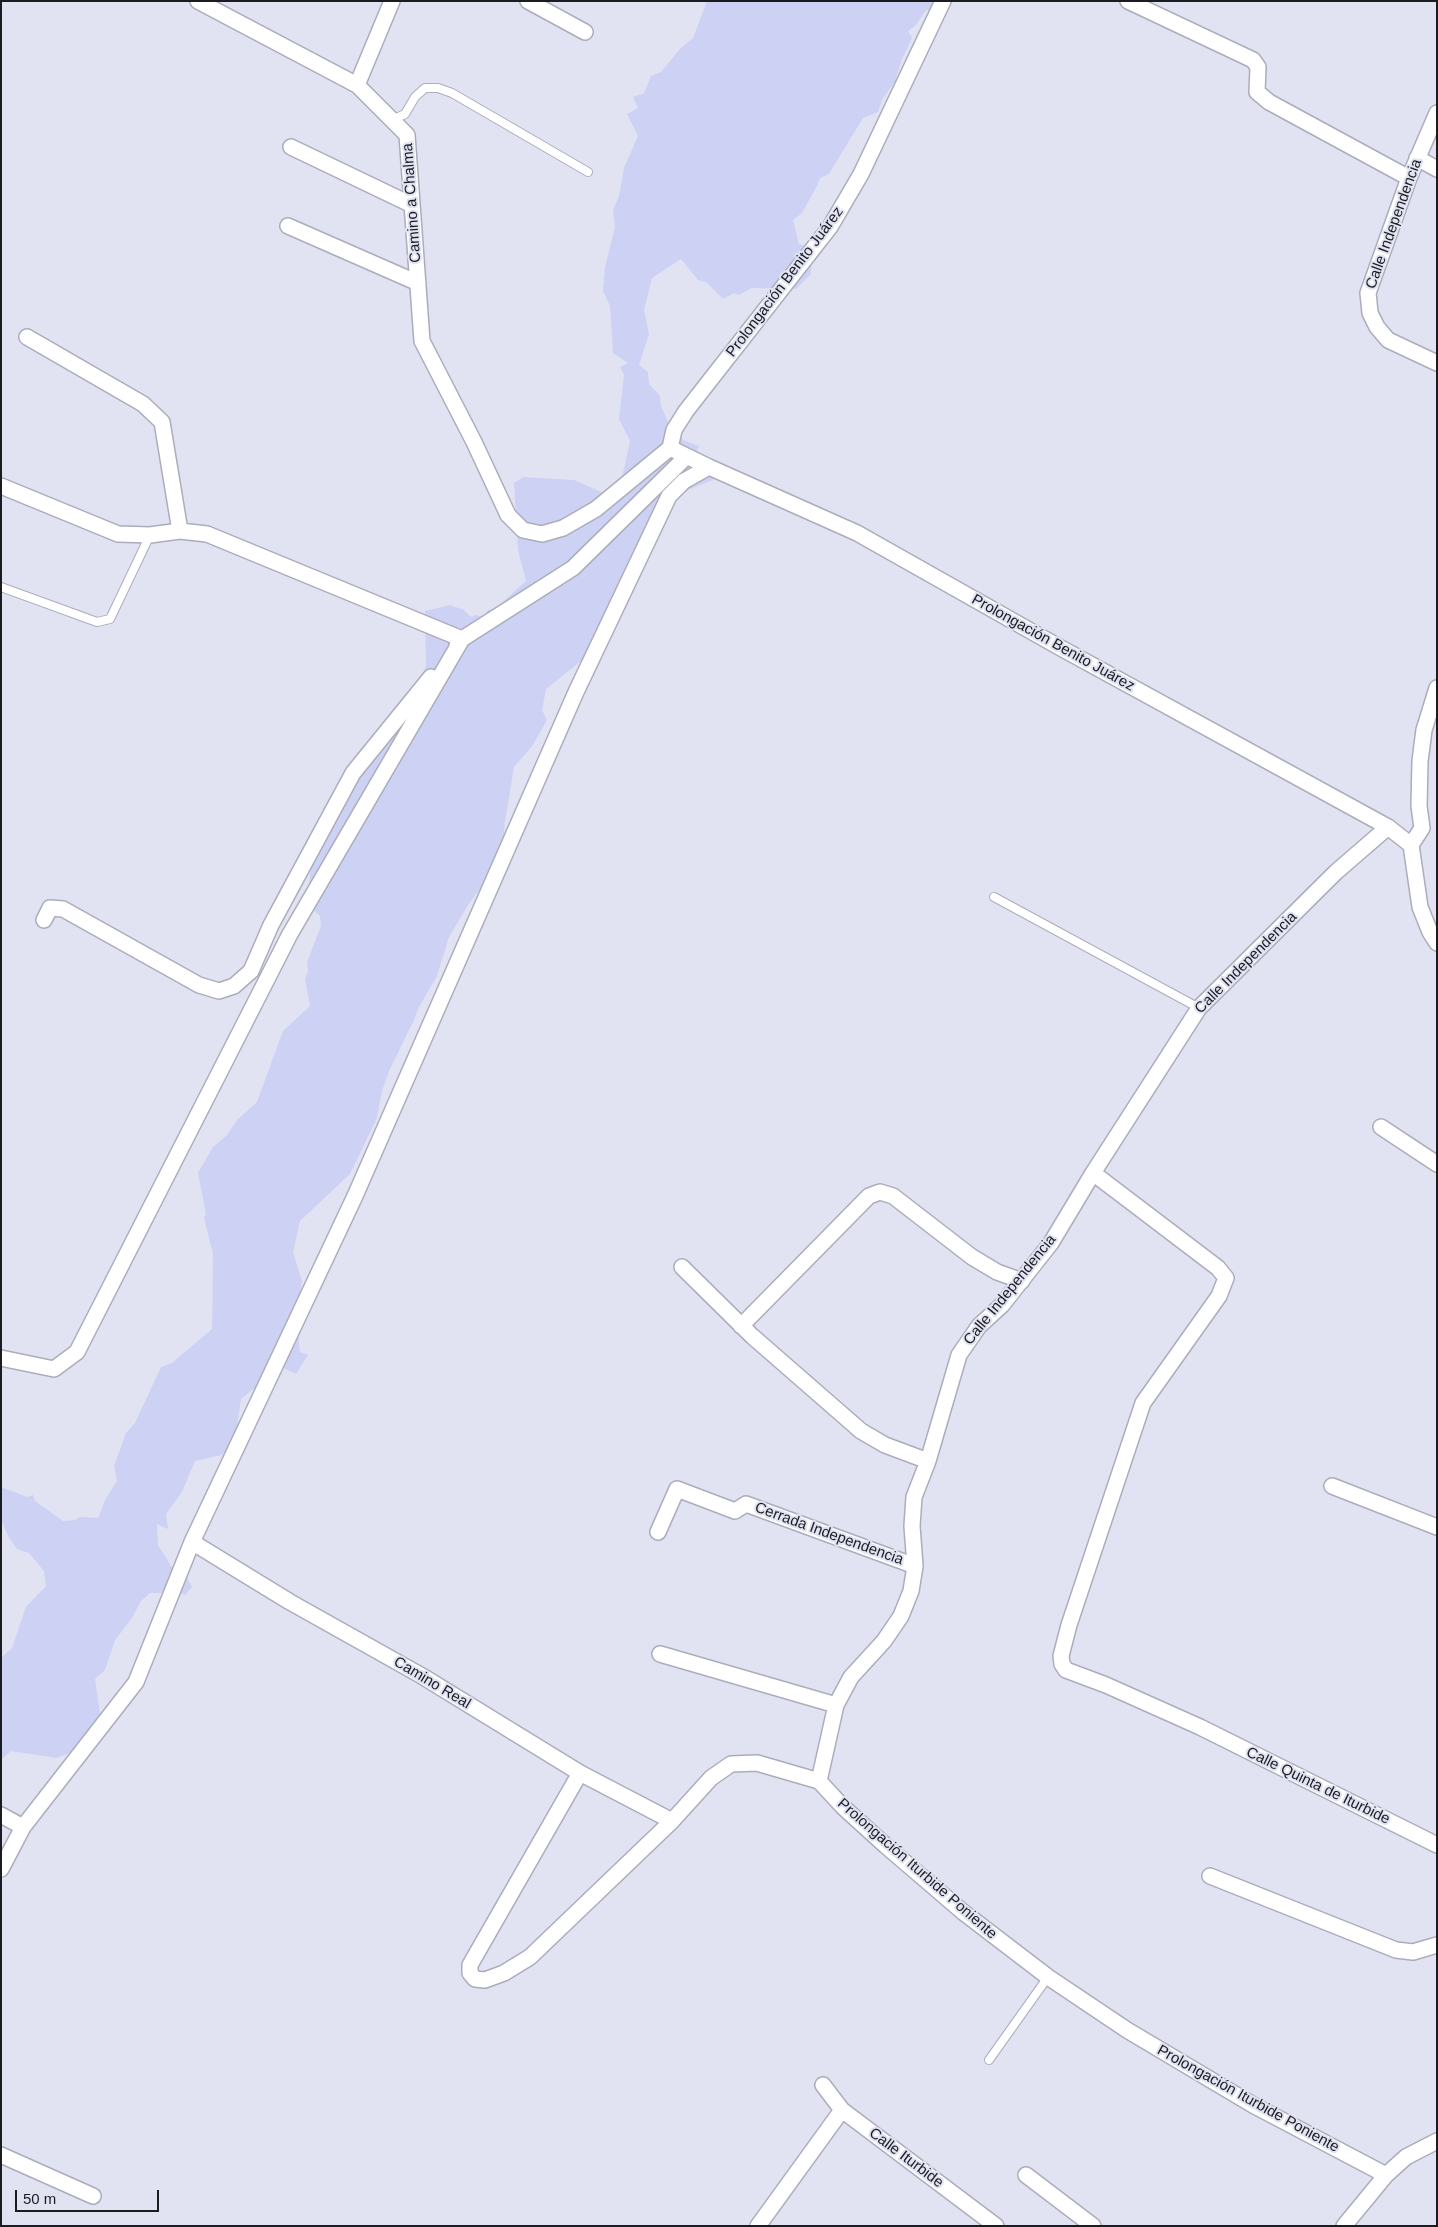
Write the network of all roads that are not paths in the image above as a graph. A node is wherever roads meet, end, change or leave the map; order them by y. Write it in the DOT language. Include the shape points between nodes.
graph roads {
  1 [pos="198,1"];
  2 [pos="392,1"];
  3 [pos="528,1"];
  4 [pos="943,1"];
  5 [pos="1128,1"];
  6 [pos="585,32"];
  7 [pos="357,85"];
  8 [pos="1437,113"];
  9 [pos="392,120"];
  10 [pos="291,147"];
  11 [pos="1417,158"];
  12 [pos="1437,169"];
  13 [pos="588,172"];
  14 [pos="1409,178"];
  15 [pos="412,205"];
  16 [pos="288,226"];
  17 [pos="418,283"];
  18 [pos="27,337"];
  19 [pos="1437,363"];
  20 [pos="670,448"];
  21 [pos="686,457"];
  22 [pos="709,467"];
  23 [pos="1,486"];
  24 [pos="180,531"];
  25 [pos="150,535"];
  26 [pos="1,587"];
  27 [pos="462,639"];
  28 [pos="1437,688"];
  29 [pos="1388,827"];
  30 [pos="1411,845"];
  31 [pos="994,896"];
  32 [pos="44,920"];
  33 [pos="1437,943"];
  34 [pos="1199,1008"];
  35 [pos="1381,1127"];
  36 [pos="1437,1164"];
  37 [pos="1093,1173"];
  38 [pos="682,1267"];
  39 [pos="1022,1281"];
  40 [pos="742,1326"];
  41 [pos="1,1358"];
  42 [pos="928,1461"];
  43 [pos="1332,1486"];
  44 [pos="1437,1527"];
  45 [pos="658,1532"];
  46 [pos="192,1542"];
  47 [pos="915,1566"];
  48 [pos="660,1654"];
  49 [pos="836,1705"];
  50 [pos="580,1773"];
  51 [pos="819,1781"];
  52 [pos="1,1814"];
  53 [pos="672,1821"];
  54 [pos="23,1826"];
  55 [pos="1437,1845"];
  56 [pos="1,1869"];
  57 [pos="1210,1876"];
  58 [pos="1437,1945"];
  59 [pos="1048,1976"];
  60 [pos="989,2060"];
  61 [pos="823,2085"];
  62 [pos="842,2110"];
  63 [pos="1437,2141"];
  64 [pos="1,2155"];
  65 [pos="1386,2175"];
  66 [pos="1026,2176"];
  67 [pos="93,2196"];
  68 [pos="758,2226"];
  69 [pos="996,2226"];
  70 [pos="1093,2226"];
  71 [pos="1344,2226"];
  1 -- 7 [label="street, Camino a Chalma"];
  2 -- 7 [label="street"];
  3 -- 6 [label="street"];
  4 -- 20 [label="street, Prolongación Benito Juárez" via="860,174 830,226 686,411 674,430"];
  5 -- 14 [label="street" via="1253,60 1258,68 1257,92 1269,102"];
  7 -- 9 [label="street, Camino a Chalma"];
  8 -- 11 [label="street, Calle Independencia"];
  9 -- 13 [label="lane" via="405,114 425,88 438,88"];
  9 -- 15 [label="street, Camino a Chalma" via="407,135"];
  10 -- 15 [label="street"];
  11 -- 12 [label="street"];
  11 -- 14 [label="street, Calle Independencia"];
  14 -- 19 [label="street, Calle Independencia" via="1368,293 1370,313 1388,340"];
  15 -- 17 [label="street, Camino a Chalma"];
  16 -- 17 [label="street"];
  17 -- 20 [label="street, Camino a Chalma" via="422,341 508,515 523,530 542,534 562,528 596,509"];
  18 -- 24 [label="street" via="143,404 162,422"];
  20 -- 21 [label="street, Prolongación Benito Juárez"];
  21 -- 22 [label="street, Prolongación Benito Juárez"];
  21 -- 27 [label="street" via="573,568"];
  22 -- 29 [label="street, Prolongación Benito Juárez" via="856,533"];
  22 -- 46 [label="street" via="684,481 669,496 576,692 355,1196"];
  23 -- 25 [label="street" via="118,534"];
  24 -- 25 [label="street"];
  24 -- 27 [label="street" via="206,534"];
  25 -- 26 [label="lane" via="110,619 97,622"];
  27 -- 32 [label="street" via="354,773 271,925 251,971 234,986 219,991 199,985 63,909 50,908"];
  27 -- 41 [label="street" via="290,934 77,1352 54,1370"];
  28 -- 30 [label="street" via="1424,730 1420,762 1422,828"];
  29 -- 30 [label="street, Prolongación Benito Juárez"];
  29 -- 34 [label="street, Calle Independencia" via="1336,872"];
  30 -- 33 [label="street" via="1420,907"];
  31 -- 34 [label="lane"];
  34 -- 37 [label="street, Calle Independencia"];
  35 -- 36 [label="street"];
  37 -- 39 [label="street, Calle Independencia" via="1051,1242"];
  37 -- 55 [label="street, Calle Quinta de Iturbide" via="1218,1268 1226,1278 1219,1296 1143,1403 1069,1625 1062,1664 1066,1670 1200,1727"];
  38 -- 40 [label="street"];
  39 -- 40 [label="street" via="997,1272 972,1257 894,1196 880,1192 869,1196"];
  39 -- 42 [label="street, Calle Independencia" via="979,1326 959,1355"];
  40 -- 42 [label="street" via="861,1431 885,1445"];
  42 -- 47 [label="street, Calle Independencia" via="914,1497"];
  43 -- 44 [label="street"];
  45 -- 47 [label="street, Cerrada Independencia" via="677,1489 735,1511 746,1504"];
  46 -- 50 [label="street, Camino Real" via="290,1602 422,1676"];
  46 -- 54 [label="street" via="136,1682"];
  47 -- 49 [label="street, Calle Independencia" via="911,1591 901,1616 884,1641 851,1677"];
  48 -- 49 [label="street"];
  49 -- 51 [label="street, Calle Independencia"];
  50 -- 53 [label="street, Camino Real"];
  50 -- 53 [label="street" via="470,1965 470,1973 475,1979 484,1980 504,1973 530,1958"];
  51 -- 53 [label="street" via="757,1762 731,1764 711,1778"];
  51 -- 59 [label="street, Prolongación Iturbide Poniente" via="843,1807 963,1912"];
  52 -- 54 [label="street"];
  54 -- 56 [label="street"];
  57 -- 58 [label="street" via="1396,1950 1413,1952"];
  59 -- 60 [label="lane"];
  59 -- 65 [label="street, Prolongación Iturbide Poniente" via="1127,2030 1253,2105"];
  61 -- 62 [label="street, Calle Iturbide"];
  62 -- 68 [label="street"];
  62 -- 69 [label="street, Calle Iturbide"];
  63 -- 65 [label="street" via="1406,2157"];
  64 -- 67 [label="street"];
  65 -- 71 [label="street"];
  66 -- 70 [label="street"];
}
